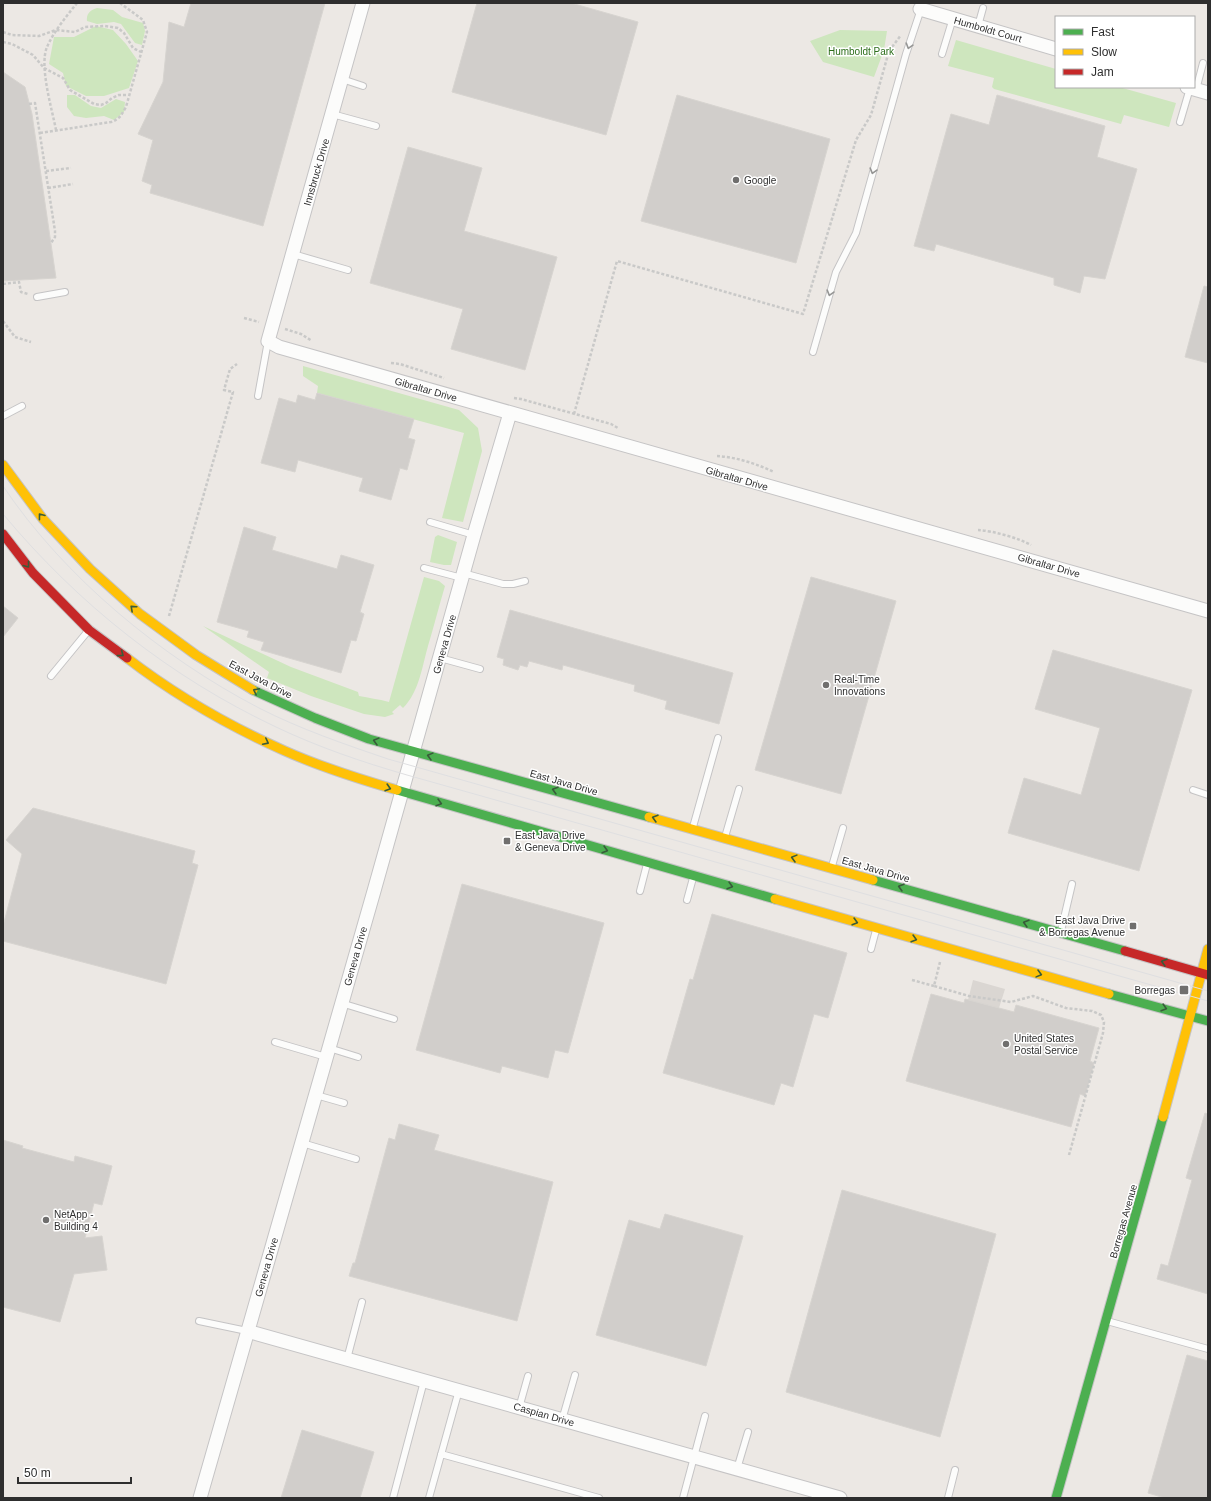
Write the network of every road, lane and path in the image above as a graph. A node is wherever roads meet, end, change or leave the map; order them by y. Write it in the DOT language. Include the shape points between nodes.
graph roads {
  1 [pos="76,3"];
  2 [pos="120,3"];
  3 [pos="363,3"];
  4 [pos="921,6"];
  5 [pos="983,8"];
  6 [pos="953,18"];
  7 [pos="978,26"];
  8 [pos="56,30"];
  9 [pos="3,32"];
  10 [pos="902,33"];
  11 [pos="3,42"];
  12 [pos="1055,48"];
  13 [pos="141,52"];
  14 [pos="942,54"];
  15 [pos="1204,63"];
  16 [pos="44,68"];
  17 [pos="341,79"];
  18 [pos="363,86"];
  19 [pos="1195,89"];
  20 [pos="128,95"];
  21 [pos="29,104"];
  22 [pos="332,114"];
  23 [pos="1180,122"];
  24 [pos="376,126"];
  25 [pos="56,130"];
  26 [pos="40,133"];
  27 [pos="71,168"];
  28 [pos="46,172"];
  29 [pos="73,184"];
  30 [pos="48,188"];
  31 [pos="51,243"];
  32 [pos="293,254"];
  33 [pos="348,270"];
  34 [pos="3,284"];
  35 [pos="65,292"];
  36 [pos="37,297"];
  37 [pos="3,321"];
  38 [pos="268,341"];
  39 [pos="31,342"];
  40 [pos="813,352"];
  41 [pos="237,364"];
  42 [pos="258,396"];
  43 [pos="22,406"];
  44 [pos="510,413"];
  45 [pos="574,414"];
  46 [pos="3,416"];
  47 [pos="3,465"];
  48 [pos="430,522"];
  49 [pos="3,534"];
  50 [pos="474,535"];
  51 [pos="424,568"];
  52 [pos="463,576"];
  53 [pos="525,581"];
  54 [pos="1208,611"];
  55 [pos="169,618"];
  56 [pos="89,630"];
  57 [pos="440,658"];
  58 [pos="480,669"];
  59 [pos="51,676"];
  60 [pos="718,738"];
  61 [pos="413,751"];
  62 [pos="739,789"];
  63 [pos="1193,790"];
  64 [pos="402,792"];
  65 [pos="1208,795"];
  66 [pos="842,828"];
  67 [pos="692,829"];
  68 [pos="724,839"];
  69 [pos="647,863"];
  70 [pos="831,868"];
  71 [pos="694,876"];
  72 [pos="1072,884"];
  73 [pos="640,891"];
  74 [pos="687,900"];
  75 [pos="876,928"];
  76 [pos="1061,932"];
  77 [pos="871,949"];
  78 [pos="1208,949"];
  79 [pos="941,960"];
  80 [pos="1205,974"];
  81 [pos="912,980"];
  82 [pos="934,986"];
  83 [pos="341,1003"];
  84 [pos="1191,1016"];
  85 [pos="394,1019"];
  86 [pos="1208,1021"];
  87 [pos="276,1042"];
  88 [pos="327,1053"];
  89 [pos="358,1057"];
  90 [pos="316,1095"];
  91 [pos="344,1103"];
  92 [pos="302,1143"];
  93 [pos="1069,1155"];
  94 [pos="356,1159"];
  95 [pos="362,1302"];
  96 [pos="1106,1320"];
  97 [pos="199,1321"];
  98 [pos="247,1331"];
  99 [pos="1208,1348"];
  100 [pos="347,1359"];
  101 [pos="575,1375"];
  102 [pos="528,1376"];
  103 [pos="424,1381"];
  104 [pos="459,1390"];
  105 [pos="519,1408"];
  106 [pos="705,1416"];
  107 [pos="562,1420"];
  108 [pos="748,1432"];
  109 [pos="441,1454"];
  110 [pos="694,1457"];
  111 [pos="738,1469"];
  112 [pos="955,1470"];
  113 [pos="833,1497"];
  114 [pos="200,1498"];
  115 [pos="393,1498"];
  116 [pos="429,1498"];
  117 [pos="599,1498"];
  118 [pos="683,1498"];
  119 [pos="948,1498"];
  120 [pos="1056,1498"];
  1 -- 8 [label="path"];
  2 -- 13 [label="path" via="143,20 146,26 146,39"];
  3 -- 17 [label="street, Innsbruck Drive"];
  4 -- 6 [label="street, Humboldt Court"];
  4 -- 40 [label="lane, one-way" via="856,232 836,272"];
  5 -- 7 [label="lane"];
  6 -- 7 [label="street, Humboldt Court"];
  6 -- 14 [label="lane"];
  7 -- 12 [label="street, Humboldt Court"];
  8 -- 9 [label="path" via="40,36 12,35"];
  8 -- 13 [label="path" via="75,32 90,26 118,28 133,48"];
  8 -- 16 [label="path" via="46,48"];
  10 -- 45 [label="path" via="889,51 871,115 856,140 804,314 618,261"];
  11 -- 16 [label="path" via="33,55"];
  13 -- 20 [label="path"];
  15 -- 19 [label="lane"];
  16 -- 20 [label="path" via="58,74 70,90 94,104 100,105 112,98"];
  16 -- 25 [label="path"];
  17 -- 18 [label="lane"];
  17 -- 22 [label="street, Innsbruck Drive"];
  19 -- 23 [label="lane"];
  20 -- 25 [label="path" via="126,107 117,120"];
  21 -- 26 [label="path" via="35,103"];
  22 -- 24 [label="lane"];
  22 -- 32 [label="street, Innsbruck Drive"];
  25 -- 26 [label="path"];
  26 -- 28 [label="path"];
  27 -- 28 [label="path"];
  28 -- 30 [label="path"];
  29 -- 30 [label="path"];
  30 -- 31 [label="path" via="55,231"];
  32 -- 33 [label="lane"];
  32 -- 38 [label="street, Innsbruck Drive"];
  34 -- 36 [label="path" via="19,282 21,292"];
  35 -- 36 [label="lane"];
  37 -- 39 [label="path" via="15,337"];
  38 -- 42 [label="lane"];
  38 -- 44 [label="street, Gibraltar Drive" via="279,347"];
  41 -- 55 [label="path" via="230,369 224,390 233,392"];
  43 -- 46 [label="lane"];
  44 -- 50 [label="street, Geneva Drive"];
  44 -- 54 [label="street, Gibraltar Drive"];
  61 -- 47 [label="main road, East Java Drive, one-way" via="369,739 315,718 254,690 196,655 140,614 90,569 43,519"];
  48 -- 50 [label="lane"];
  49 -- 56 [label="main road, one-way" via="33,573"];
  50 -- 52 [label="street, Geneva Drive"];
  51 -- 52 [label="lane"];
  52 -- 53 [label="lane" via="503,584"];
  52 -- 57 [label="street, Geneva Drive"];
  56 -- 59 [label="lane"];
  56 -- 64 [label="main road, one-way" via="153,678 219,718 285,751 356,778"];
  57 -- 58 [label="lane"];
  57 -- 61 [label="street, Geneva Drive"];
  60 -- 67 [label="lane"];
  61 -- 64 [label="street, Geneva Drive"];
  67 -- 61 [label="main road, East Java Drive, one-way"];
  62 -- 68 [label="lane"];
  63 -- 65 [label="lane"];
  64 -- 69 [label="main road, one-way"];
  64 -- 83 [label="street, Geneva Drive"];
  66 -- 70 [label="lane"];
  67 -- 68 [label="main road, East Java Drive"];
  70 -- 68 [label="main road, East Java Drive, one-way"];
  69 -- 71 [label="main road"];
  69 -- 73 [label="lane"];
  76 -- 70 [label="main road, East Java Drive, one-way"];
  71 -- 74 [label="lane"];
  71 -- 75 [label="main road, one-way"];
  72 -- 76 [label="lane"];
  75 -- 77 [label="lane"];
  75 -- 84 [label="main road, one-way"];
  80 -- 76 [label="main road, East Java Drive, one-way"];
  78 -- 80 [label="main road, Borregas Avenue"];
  79 -- 82 [label="path"];
  80 -- 84 [label="main road, Borregas Avenue"];
  81 -- 82 [label="path"];
  82 -- 93 [label="path" via="969,996 1011,1002 1029,996 1038,997 1066,1008 1092,1011 1101,1015 1104,1022 1103,1033"];
  83 -- 85 [label="lane"];
  83 -- 88 [label="street, Geneva Drive"];
  84 -- 86 [label="main road"];
  84 -- 96 [label="main road, Borregas Avenue"];
  87 -- 88 [label="lane"];
  88 -- 89 [label="lane"];
  88 -- 90 [label="street, Geneva Drive"];
  90 -- 91 [label="lane"];
  90 -- 92 [label="street, Geneva Drive"];
  92 -- 94 [label="lane"];
  92 -- 98 [label="street, Geneva Drive"];
  95 -- 100 [label="lane"];
  96 -- 99 [label="lane"];
  96 -- 120 [label="main road, Borregas Avenue"];
  97 -- 98 [label="lane"];
  98 -- 100 [label="street, Caspian Drive"];
  98 -- 114 [label="street, Geneva Drive"];
  100 -- 103 [label="street, Caspian Drive"];
  101 -- 107 [label="lane"];
  102 -- 105 [label="lane"];
  103 -- 104 [label="street, Caspian Drive"];
  103 -- 115 [label="lane"];
  104 -- 105 [label="street, Caspian Drive"];
  104 -- 109 [label="lane"];
  105 -- 107 [label="street, Caspian Drive"];
  106 -- 110 [label="lane"];
  107 -- 110 [label="street, Caspian Drive"];
  108 -- 111 [label="lane"];
  109 -- 116 [label="lane"];
  109 -- 117 [label="lane"];
  110 -- 111 [label="street, Caspian Drive"];
  110 -- 118 [label="lane"];
  111 -- 113 [label="street, Caspian Drive"];
  112 -- 119 [label="lane"];
}
